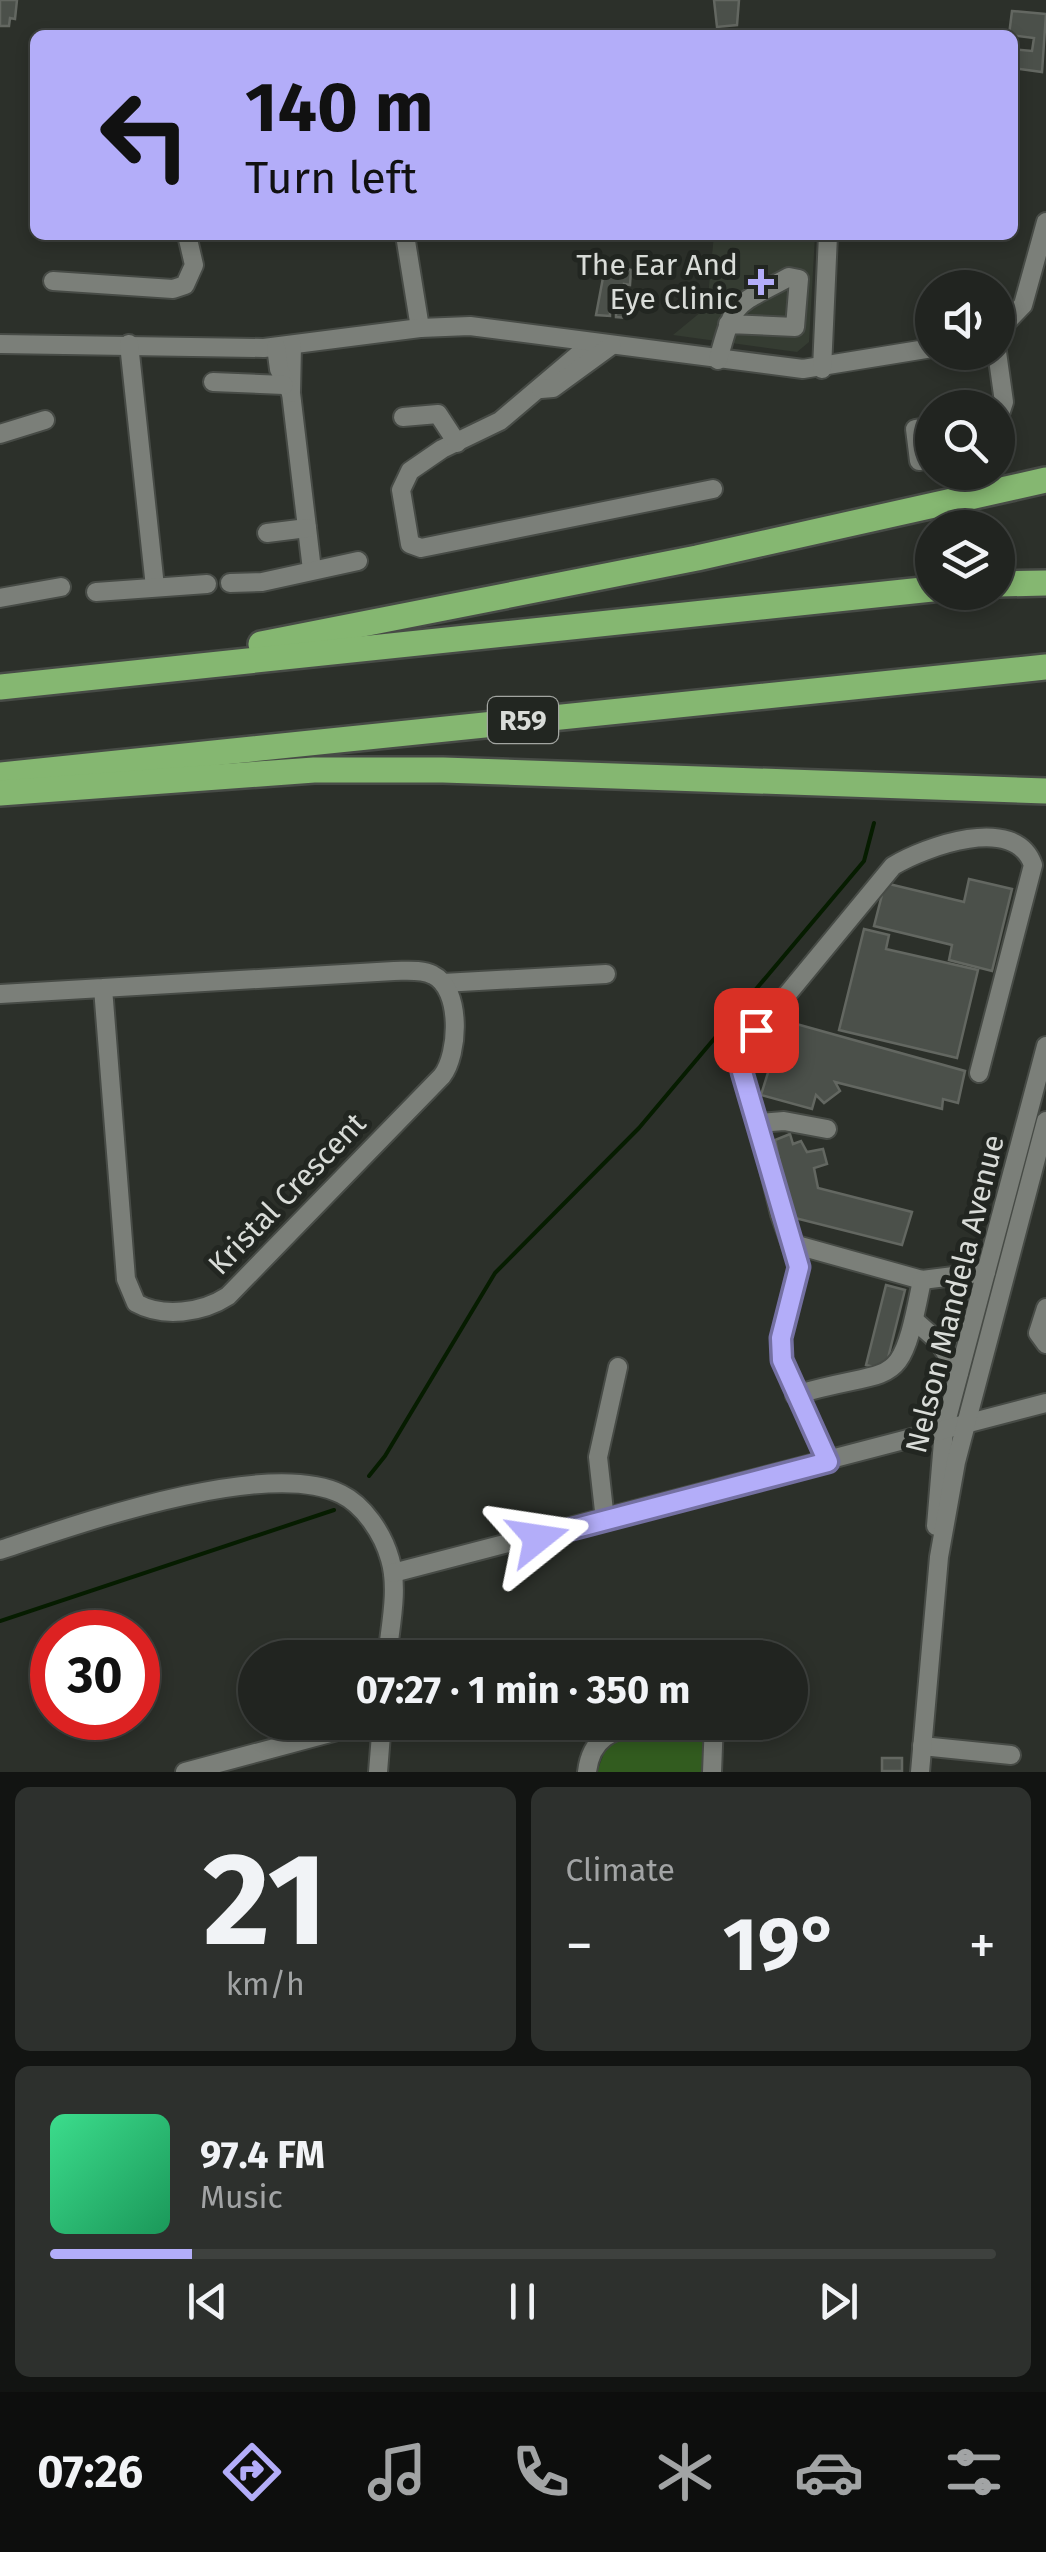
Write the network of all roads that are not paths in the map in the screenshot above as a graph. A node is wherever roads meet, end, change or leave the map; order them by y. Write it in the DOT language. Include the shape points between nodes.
graph roads {
  1 [pos="1046,222"];
  2 [pos="188,240"];
  3 [pos="407,240"];
  4 [pos="828,240"];
  5 [pos="53,281"];
  6 [pos="1015,313"];
  7 [pos="728,324"];
  8 [pos="420,328"];
  9 [pos="592,343"];
  10 [pos="0,344"];
  11 [pos="129,344"];
  12 [pos="612,345"];
  13 [pos="284,346"];
  14 [pos="915,351"];
  15 [pos="718,360"];
  16 [pos="822,369"];
  17 [pos="213,382"];
  18 [pos="541,388"];
  19 [pos="288,389"];
  20 [pos="404,417"];
  21 [pos="45,420"];
  22 [pos="0,434"];
  23 [pos="457,443"];
  24 [pos="1046,480"];
  25 [pos="713,489"];
  26 [pos="307,528"];
  27 [pos="267,533"];
  28 [pos="358,561"];
  29 [pos="312,570"];
  30 [pos="230,583"];
  31 [pos="1046,583"];
  32 [pos="207,584"];
  33 [pos="1015,584"];
  34 [pos="61,587"];
  35 [pos="155,587"];
  36 [pos="96,592"];
  37 [pos="915,592"];
  38 [pos="0,598"];
  39 [pos="1046,667"];
  40 [pos="170,668"];
  41 [pos="0,687"];
  42 [pos="0,775"];
  43 [pos="1046,791"];
  44 [pos="0,794"];
  45 [pos="606,974"];
  46 [pos="443,983"];
  47 [pos="103,988"];
  48 [pos="0,994"];
  49 [pos="1046,1046"];
  50 [pos="979,1074"];
  51 [pos="1046,1121"];
  52 [pos="758,1123"];
  53 [pos="827,1129"];
  54 [pos="792,1244"];
  55 [pos="986,1272"];
  56 [pos="922,1280"];
  57 [pos="1046,1308"];
  58 [pos="914,1320"];
  59 [pos="1046,1344"];
  60 [pos="618,1367"];
  61 [pos="959,1373"];
  62 [pos="795,1395"];
  63 [pos="1046,1403"];
  64 [pos="965,1423"];
  65 [pos="944,1430"];
  66 [pos="828,1462"];
  67 [pos="605,1520"];
  68 [pos="0,1550"];
  69 [pos="938,1557"];
  70 [pos="393,1573"];
  71 [pos="388,1640"];
  72 [pos="305,1740"];
  73 [pos="381,1740"];
  74 [pos="598,1740"];
  75 [pos="713,1740"];
  76 [pos="922,1746"];
  77 [pos="1010,1755"];
  78 [pos="186,1772"];
  79 [pos="378,1772"];
  80 [pos="586,1772"];
  81 [pos="712,1772"];
  82 [pos="920,1772"];
  1 -- 6 [label="street"];
  2 -- 5 [label="street" via="194,266 185,284 173,289"];
  3 -- 8 [label="street"];
  4 -- 16 [label="street"];
  7 -- 15 [label="street"];
  8 -- 9 [label="street" via="488,327"];
  8 -- 13 [label="street"];
  9 -- 12 [label="street"];
  9 -- 18 [label="street"];
  10 -- 11 [label="street"];
  11 -- 13 [label="street"];
  11 -- 35 [label="street"];
  12 -- 15 [label="street"];
  12 -- 18 [label="street" via="553,388"];
  13 -- 19 [label="street"];
  14 -- 16 [label="street"];
  15 -- 16 [label="street"];
  17 -- 19 [label="street"];
  18 -- 23 [label="street"];
  19 -- 26 [label="street"];
  20 -- 23 [label="street" via="438,414"];
  21 -- 22 [label="street"];
  23 -- 25 [label="street" via="418,464 404,480 413,546"];
  24 -- 40 [label="highway"];
  26 -- 27 [label="street"];
  26 -- 29 [label="street"];
  28 -- 29 [label="street"];
  29 -- 30 [label="street"];
  31 -- 33 [label="highway"];
  32 -- 35 [label="street"];
  34 -- 38 [label="street"];
  35 -- 36 [label="street"];
  37 -- 40 [label="highway"];
  39 -- 42 [label="highway, R59"];
  40 -- 41 [label="highway"];
  43 -- 44 [label="highway" via="314,770"];
  45 -- 46 [label="street"];
  46 -- 47 [label="street" via="427,972 394,971"];
  46 -- 47 [label="street, Kristal Crescent" via="454,1046 442,1076 238,1287 208,1306 166,1312 136,1303 126,1279"];
  47 -- 48 [label="street"];
  49 -- 55 [label="street, Nelson Mandela Avenue"];
  50 -- 52 [label="street" via="1033,864 1015,843 957,839 894,866 748,1042 742,1072"];
  51 -- 64 [label="street, Nelson Mandela Avenue"];
  52 -- 53 [label="street"];
  52 -- 54 [label="street"];
  54 -- 56 [label="street"];
  54 -- 62 [label="street" via="798,1272 780,1345"];
  55 -- 56 [label="street"];
  55 -- 61 [label="street, Nelson Mandela Avenue"];
  56 -- 58 [label="street"];
  57 -- 59 [label="street" via="1038,1333"];
  58 -- 61 [label="street"];
  58 -- 62 [label="street" via="906,1353 891,1371"];
  60 -- 67 [label="street" via="598,1457"];
  61 -- 65 [label="street, Nelson Mandela Avenue"];
  62 -- 66 [label="street"];
  63 -- 64 [label="street"];
  64 -- 65 [label="street"];
  64 -- 69 [label="street, Nelson Mandela Avenue"];
  65 -- 66 [label="street"];
  65 -- 69 [label="street, Nelson Mandela Avenue"];
  66 -- 67 [label="street"];
  67 -- 70 [label="street"];
  68 -- 70 [label="street" via="155,1500 298,1485 348,1498 385,1544"];
  69 -- 76 [label="street, Nelson Mandela Avenue"];
  70 -- 71 [label="street"];
  72 -- 78 [label="street"];
  73 -- 79 [label="street"];
  74 -- 80 [label="street"];
  75 -- 81 [label="street"];
  76 -- 77 [label="street"];
  76 -- 82 [label="street, Nelson Mandela Avenue"];
}
